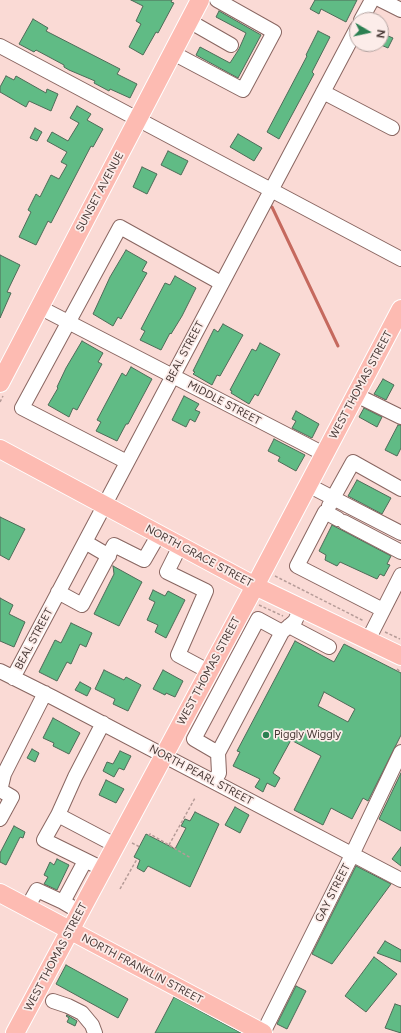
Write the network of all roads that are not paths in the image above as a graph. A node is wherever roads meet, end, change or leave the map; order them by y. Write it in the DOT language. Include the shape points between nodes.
graph roads {
  1 [pos="200,0"];
  2 [pos="217,0"];
  3 [pos="372,0"];
  4 [pos="381,0"];
  5 [pos="401,10"];
  6 [pos="365,12"];
  7 [pos="189,21"];
  8 [pos="349,43"];
  9 [pos="231,45"];
  10 [pos="0,46"];
  11 [pos="173,53"];
  12 [pos="323,92"];
  13 [pos="138,119"];
  14 [pos="392,128"];
  15 [pos="270,190"];
  16 [pos="401,259"];
  17 [pos="221,283"];
  18 [pos="39,307"];
  19 [pos="401,309"];
  20 [pos="68,322"];
  21 [pos="172,376"];
  22 [pos="0,384"];
  23 [pos="356,394"];
  24 [pos="401,417"];
  25 [pos="0,449"];
  26 [pos="324,454"];
  27 [pos="127,462"];
  28 [pos="308,485"];
  29 [pos="401,489"];
  30 [pos="333,498"];
  31 [pos="104,505"];
  32 [pos="325,512"];
  33 [pos="401,533"];
  34 [pos="159,534"];
  35 [pos="84,542"];
  36 [pos="180,546"];
  37 [pos="401,552"];
  38 [pos="109,556"];
  39 [pos="401,575"];
  40 [pos="255,586"];
  41 [pos="58,592"];
  42 [pos="301,608"];
  43 [pos="383,610"];
  44 [pos="286,629"];
  45 [pos="368,640"];
  46 [pos="329,647"];
  47 [pos="401,656"];
  48 [pos="212,666"];
  49 [pos="232,668"];
  50 [pos="0,671"];
  51 [pos="13,678"];
  52 [pos="45,693"];
  53 [pos="103,723"];
  54 [pos="177,730"];
  55 [pos="194,739"];
  56 [pos="401,752"];
  57 [pos="218,753"];
  58 [pos="163,755"];
  59 [pos="214,782"];
  60 [pos="4,793"];
  61 [pos="58,815"];
  62 [pos="0,819"];
  63 [pos="123,844"];
  64 [pos="351,855"];
  65 [pos="85,861"];
  66 [pos="103,869"];
  67 [pos="75,880"];
  68 [pos="401,880"];
  69 [pos="92,890"];
  70 [pos="0,893"];
  71 [pos="63,902"];
  72 [pos="35,912"];
  73 [pos="80,912"];
  74 [pos="70,930"];
  75 [pos="53,1001"];
  76 [pos="258,1032"];
  77 [pos="15,1033"];
  78 [pos="95,1033"];
  1 -- 7 [label="main road, SUNSET AVENUE"];
  2 -- 11 [label="street" via="274,32 243,90"];
  3 -- 6 [label="street"];
  4 -- 5 [label="street"];
  7 -- 9 [label="street"];
  7 -- 11 [label="main road, SUNSET AVENUE"];
  8 -- 12 [label="street, BEAL STREET"];
  10 -- 13 [label="street"];
  11 -- 13 [label="main road, SUNSET AVENUE"];
  12 -- 14 [label="street"];
  12 -- 15 [label="street, BEAL STREET"];
  13 -- 15 [label="street"];
  13 -- 18 [label="main road, SUNSET AVENUE"];
  15 -- 16 [label="street"];
  15 -- 17 [label="street, BEAL STREET"];
  17 -- 20 [label="street" via="120,227"];
  17 -- 21 [label="street, BEAL STREET"];
  18 -- 20 [label="street, MIDDLE STREET"];
  18 -- 22 [label="main road, SUNSET AVENUE"];
  19 -- 23 [label="main road, WEST THOMAS STREET"];
  20 -- 21 [label="street, MIDDLE STREET"];
  20 -- 27 [label="street" via="22,408"];
  21 -- 26 [label="street, MIDDLE STREET"];
  21 -- 27 [label="street, BEAL STREET"];
  23 -- 24 [label="street"];
  23 -- 26 [label="main road, WEST THOMAS STREET"];
  25 -- 31 [label="main road, NORTH GRACE STREET"];
  26 -- 28 [label="main road, WEST THOMAS STREET"];
  27 -- 31 [label="street, BEAL STREET"];
  28 -- 30 [label="street"];
  28 -- 40 [label="main road, WEST THOMAS STREET"];
  29 -- 30 [label="street" via="353,462"];
  30 -- 32 [label="street"];
  30 -- 33 [label="street"];
  31 -- 34 [label="main road, NORTH GRACE STREET"];
  31 -- 35 [label="street, BEAL STREET"];
  32 -- 37 [label="street"];
  32 -- 43 [label="street" via="297,566"];
  34 -- 36 [label="main road, NORTH GRACE STREET"];
  34 -- 38 [label="street" via="144,560 114,545"];
  35 -- 38 [label="street"];
  35 -- 41 [label="street, BEAL STREET"];
  36 -- 40 [label="main road, NORTH GRACE STREET"];
  36 -- 48 [label="street" via="167,572 206,591 178,655"];
  38 -- 41 [label="street" via="82,605"];
  39 -- 43 [label="street"];
  40 -- 42 [label="main road, NORTH GRACE STREET"];
  40 -- 48 [label="main road, WEST THOMAS STREET"];
  41 -- 51 [label="street, BEAL STREET"];
  42 -- 44 [label="street" via="295,621"];
  42 -- 45 [label="main road, NORTH GRACE STREET"];
  43 -- 45 [label="street"];
  44 -- 46 [label="street"];
  44 -- 49 [label="street" via="258,619"];
  44 -- 57 [label="street"];
  45 -- 47 [label="main road, NORTH GRACE STREET"];
  48 -- 49 [label="street"];
  48 -- 54 [label="main road, WEST THOMAS STREET"];
  49 -- 55 [label="street"];
  50 -- 51 [label="street, NORTH PEARL STREET"];
  51 -- 52 [label="street, NORTH PEARL STREET"];
  52 -- 53 [label="street, NORTH PEARL STREET"];
  52 -- 60 [label="street" via="4,774"];
  53 -- 58 [label="street, NORTH PEARL STREET"];
  53 -- 61 [label="street"];
  54 -- 55 [label="street"];
  54 -- 58 [label="main road, WEST THOMAS STREET"];
  55 -- 57 [label="street"];
  56 -- 64 [label="street, GAY STREET"];
  57 -- 59 [label="street" via="219,773"];
  58 -- 59 [label="street, NORTH PEARL STREET"];
  58 -- 63 [label="main road, WEST THOMAS STREET"];
  59 -- 64 [label="street, NORTH PEARL STREET"];
  60 -- 62 [label="street"];
  61 -- 63 [label="street"];
  61 -- 65 [label="street" via="44,840"];
  63 -- 66 [label="main road, WEST THOMAS STREET"];
  64 -- 68 [label="street, NORTH PEARL STREET"];
  64 -- 76 [label="street, GAY STREET"];
  65 -- 66 [label="street"];
  65 -- 67 [label="street"];
  66 -- 69 [label="main road, WEST THOMAS STREET"];
  67 -- 69 [label="street"];
  67 -- 71 [label="street"];
  69 -- 73 [label="main road, WEST THOMAS STREET"];
  70 -- 72 [label="main road, NORTH FRANKLIN STREET"];
  71 -- 72 [label="street"];
  71 -- 72 [label="street" via="37,890"];
  71 -- 73 [label="street"];
  72 -- 74 [label="main road, NORTH FRANKLIN STREET"];
  73 -- 74 [label="main road, WEST THOMAS STREET"];
  74 -- 76 [label="main road, NORTH FRANKLIN STREET"];
  74 -- 77 [label="main road, WEST THOMAS STREET"];
  75 -- 78 [label="street" via="82,1013"];
}
